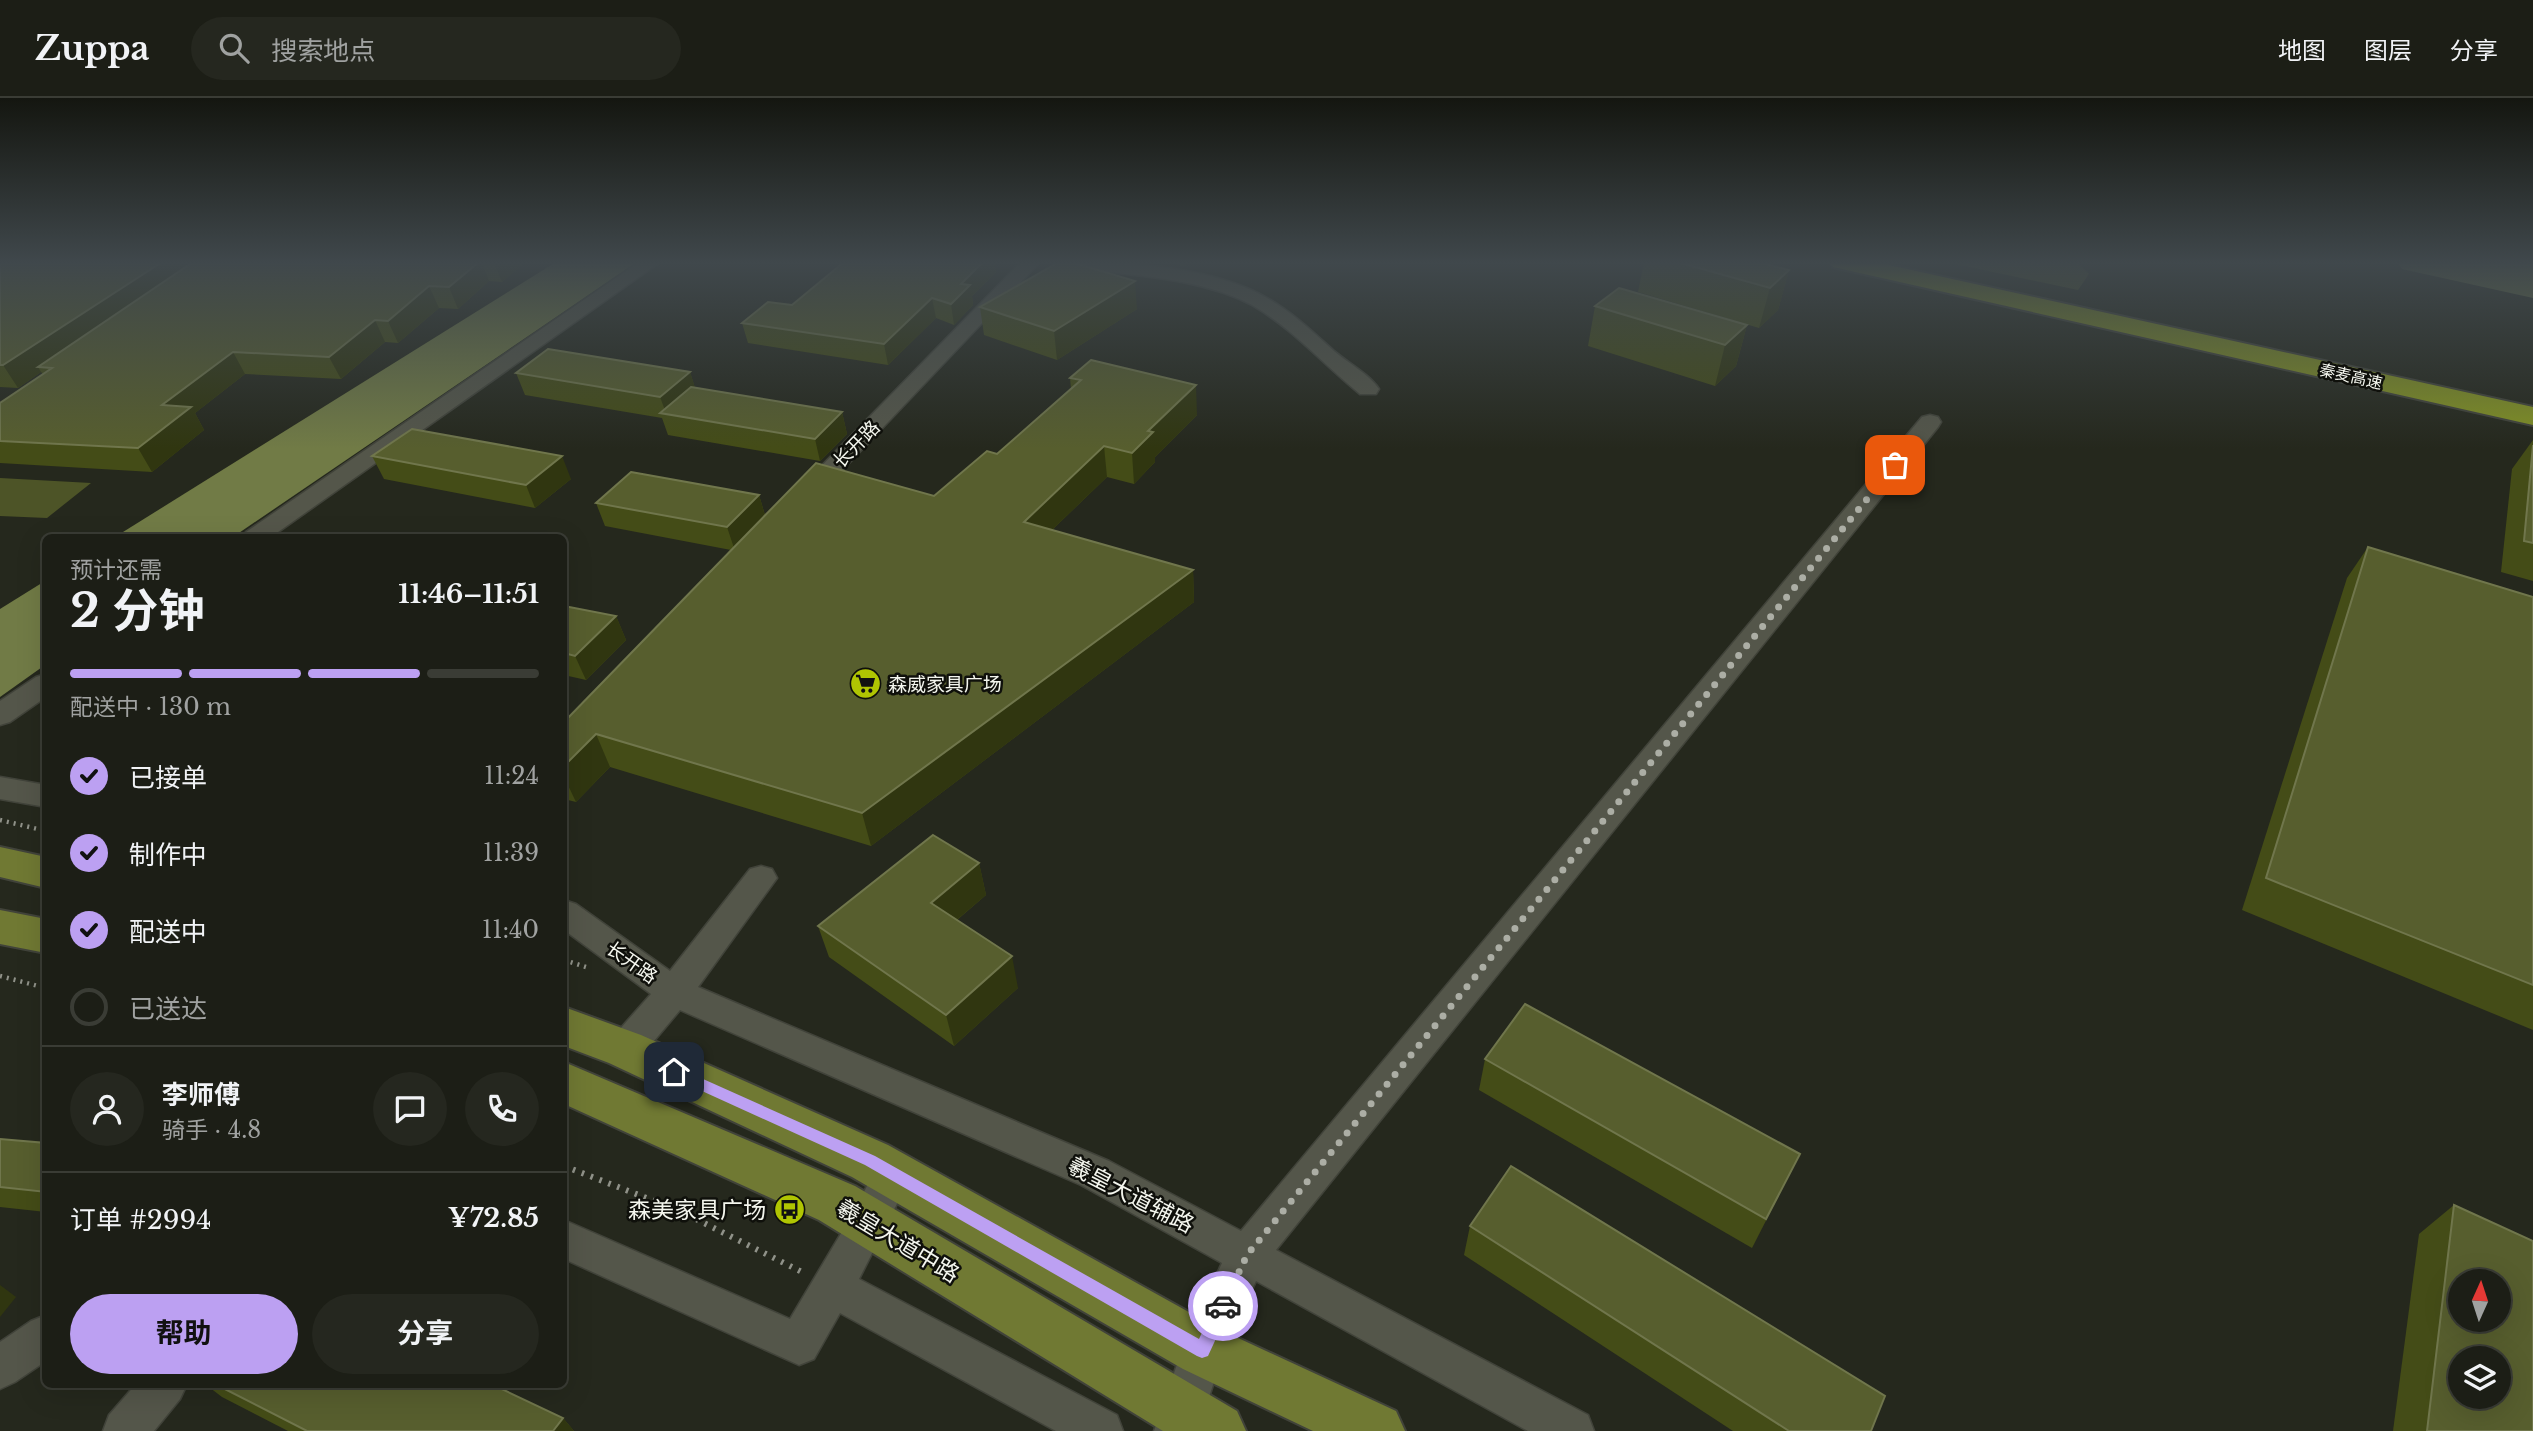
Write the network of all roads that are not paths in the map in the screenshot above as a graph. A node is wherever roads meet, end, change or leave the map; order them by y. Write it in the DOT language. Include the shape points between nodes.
graph roads {
  1 [pos="561,324"];
  2 [pos="971,324"];
  3 [pos="1290,324"];
  4 [pos="2121,324"];
  5 [pos="2169,324"];
  6 [pos="1368,389"];
  7 [pos="2533,405"];
  8 [pos="2533,416"];
  9 [pos="1930,422"];
  10 [pos="792,510"];
  11 [pos="259,534"];
  12 [pos="42,686"];
  13 [pos="0,715"];
  14 [pos="0,788"];
  15 [pos="42,795"];
  16 [pos="0,862"];
  17 [pos="42,872"];
  18 [pos="761,878"];
  19 [pos="567,915"];
  20 [pos="0,927"];
  21 [pos="42,935"];
  22 [pos="674,992"];
  23 [pos="567,1027"];
  24 [pos="625,1049"];
  25 [pos="567,1083"];
  26 [pos="893,1174"];
  27 [pos="869,1223"];
  28 [pos="567,1240"];
  29 [pos="1247,1255"];
  30 [pos="832,1287"];
  31 [pos="42,1339"];
  32 [pos="1202,1350"];
  33 [pos="0,1367"];
  34 [pos="162,1388"];
  35 [pos="1192,1424"];
  36 [pos="125,1431"];
  37 [pos="1101,1431"];
  38 [pos="1376,1431"];
  39 [pos="1572,1431"];
  1 -- 11 [label="street"];
  2 -- 10 [label="street, 长开路"];
  3 -- 6 [label="street"];
  4 -- 8 [label="highway, 秦麦高速"];
  5 -- 7 [label="highway, 秦麦高速"];
  9 -- 29 [label="street"];
  12 -- 13 [label="street"];
  14 -- 15 [label="street"];
  16 -- 17 [label="main road"];
  18 -- 22 [label="street"];
  19 -- 22 [label="street, 长开路"];
  20 -- 21 [label="main road"];
  22 -- 24 [label="street, 长开路"];
  22 -- 29 [label="street, 羲皇大道辅路" via="1095,1173"];
  23 -- 24 [label="main road"];
  24 -- 26 [label="main road"];
  25 -- 27 [label="main road, 羲皇大道中路" via="836,1203"];
  26 -- 27 [label="street"];
  26 -- 32 [label="main road"];
  27 -- 30 [label="street"];
  27 -- 35 [label="main road, 羲皇大道中路"];
  28 -- 30 [label="street" via="799,1344"];
  29 -- 32 [label="street"];
  29 -- 39 [label="street, 羲皇大道辅路"];
  30 -- 37 [label="street"];
  31 -- 33 [label="street"];
  32 -- 35 [label="street"];
  32 -- 38 [label="main road"];
  34 -- 36 [label="street"];
}
